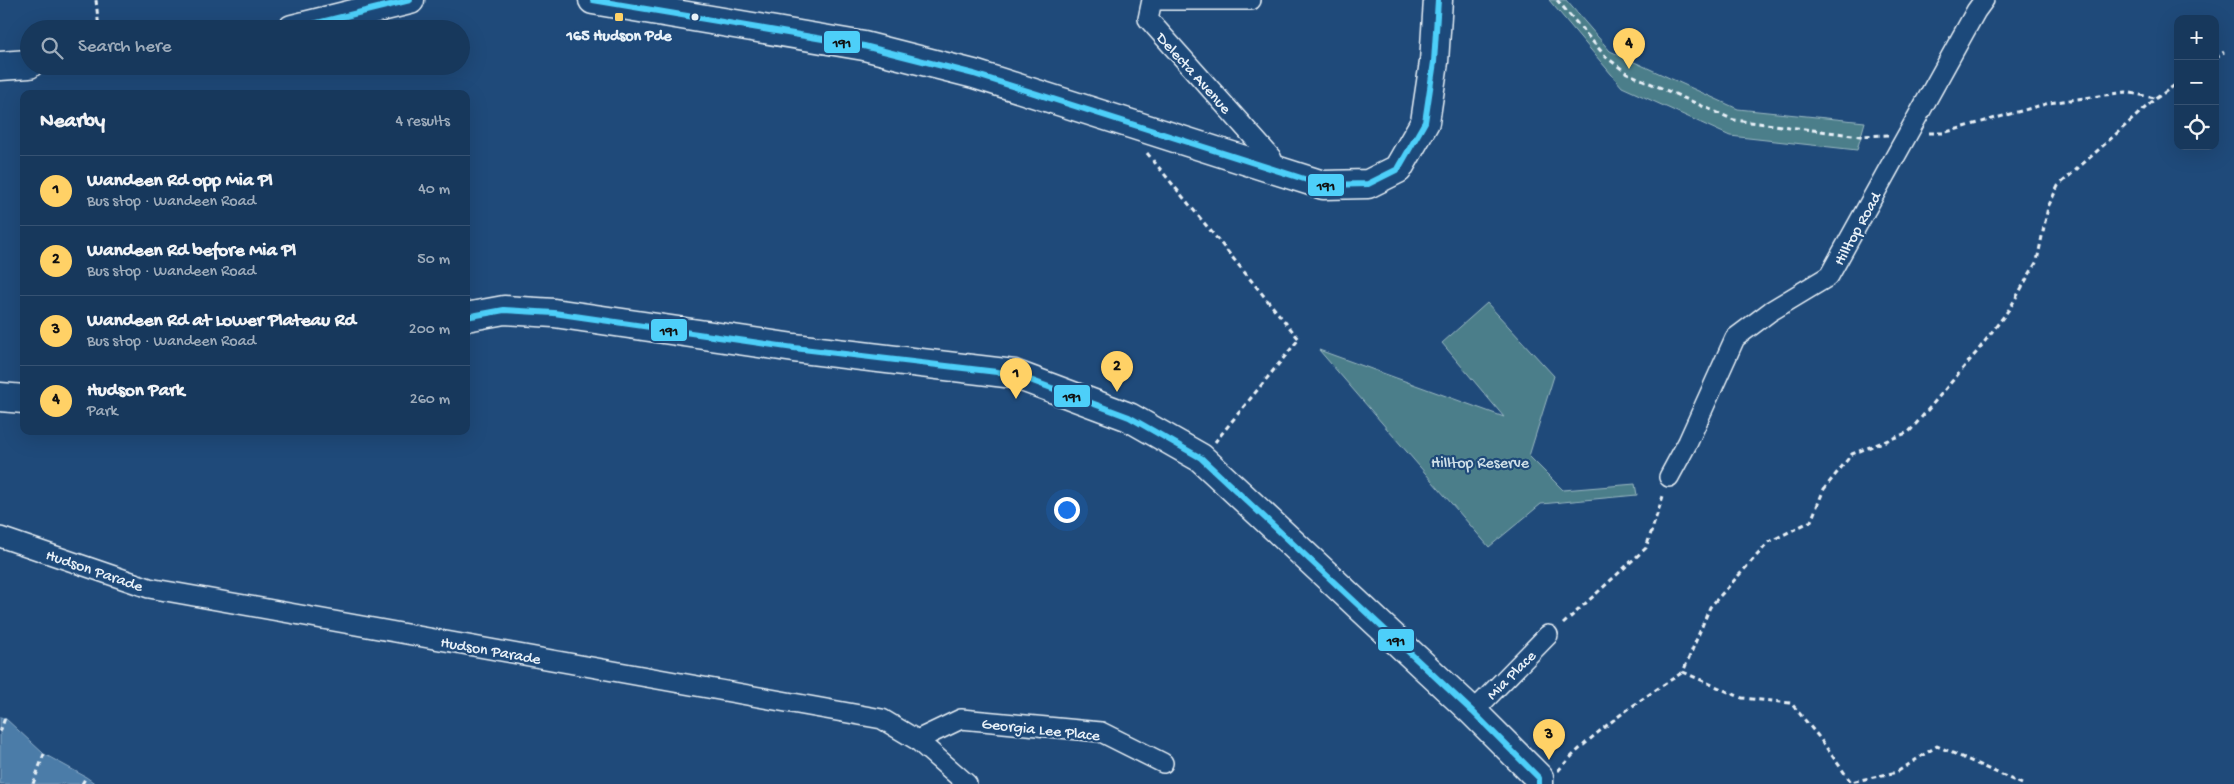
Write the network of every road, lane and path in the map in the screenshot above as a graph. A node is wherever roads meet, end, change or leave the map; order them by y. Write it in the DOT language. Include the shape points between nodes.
graph roads {
  1 [pos="96,0"];
  2 [pos="410,0"];
  3 [pos="593,0"];
  4 [pos="1251,0"];
  5 [pos="1438,0"];
  6 [pos="1557,0"];
  7 [pos="1984,0"];
  8 [pos="98,20"];
  9 [pos="329,20"];
  10 [pos="2224,52"];
  11 [pos="2219,55"];
  12 [pos="20,65"];
  13 [pos="0,66"];
  14 [pos="2174,86"];
  15 [pos="2155,98"];
  16 [pos="1908,134"];
  17 [pos="1145,150"];
  18 [pos="1277,171"];
  19 [pos="470,316"];
  20 [pos="0,398"];
  21 [pos="20,399"];
  22 [pos="1202,458"];
  23 [pos="1668,477"];
  24 [pos="0,537"];
  25 [pos="1548,635"];
  26 [pos="1683,672"];
  27 [pos="1472,712"];
  28 [pos="5,718"];
  29 [pos="0,732"];
  30 [pos="917,740"];
  31 [pos="44,754"];
  32 [pos="1163,763"];
  33 [pos="86,777"];
  34 [pos="1543,783"];
  35 [pos="33,784"];
  36 [pos="82,784"];
  37 [pos="967,784"];
  38 [pos="2022,784"];
  1 -- 8 [label="path"];
  2 -- 9 [label="street"];
  3 -- 18 [label="street" via="864,46 974,74"];
  4 -- 18 [label="street, Delecta Avenue" via="1152,0 1148,19 1271,157"];
  5 -- 18 [label="street" via="1434,62 1425,122 1398,169 1368,184 1323,185"];
  6 -- 16 [label="path" via="1606,57 1627,73 1734,120 1860,136"];
  7 -- 16 [label="street, Hilltop Road"];
  10 -- 11 [label="path"];
  12 -- 13 [label="street"];
  14 -- 15 [label="path"];
  15 -- 16 [label="path" via="2126,92 2049,103 1943,133"];
  15 -- 26 [label="path" via="2058,186 2048,207 2037,261 2010,308 1976,353 1908,432 1852,454 1824,489 1811,521 1769,542 1740,572 1710,607"];
  16 -- 23 [label="street, Hilltop Road" via="1830,276 1771,311 1735,338 1688,442"];
  17 -- 22 [label="path" via="1299,339"];
  19 -- 22 [label="street" via="504,310 554,313 794,348 1014,374 1129,417"];
  20 -- 21 [label="street"];
  22 -- 27 [label="street"];
  23 -- 25 [label="path" via="1646,548"];
  24 -- 30 [label="street, Hudson Parade" via="148,588 882,718"];
  25 -- 27 [label="street, Mia Place"];
  26 -- 34 [label="path" via="1632,707"];
  26 -- 38 [label="path" via="1742,698 1791,703 1851,782 1897,772 1937,746"];
  27 -- 34 [label="street"];
  28 -- 29 [label="path"];
  30 -- 32 [label="street, Georgia Lee Place" via="961,719 1082,730 1101,732"];
  30 -- 37 [label="street, Hudson Parade"];
  31 -- 35 [label="path"];
  33 -- 36 [label="path"];
}
